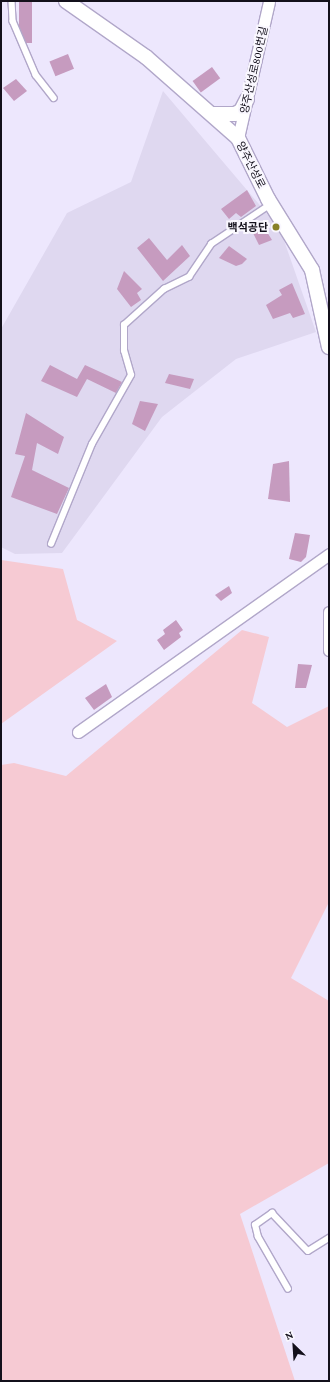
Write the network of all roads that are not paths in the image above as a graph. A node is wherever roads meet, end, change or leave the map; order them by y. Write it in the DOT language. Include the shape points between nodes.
graph roads {
  1 [pos="12,1"];
  2 [pos="66,1"];
  3 [pos="269,1"];
  4 [pos="54,98"];
  5 [pos="247,98"];
  6 [pos="212,114"];
  7 [pos="238,138"];
  8 [pos="272,204"];
  9 [pos="329,347"];
  10 [pos="51,544"];
  11 [pos="329,554"];
  12 [pos="329,612"];
  13 [pos="329,650"];
  14 [pos="78,732"];
  15 [pos="329,1238"];
  16 [pos="288,1289"];
  1 -- 4 [label="lane" via="14,21 36,75"];
  2 -- 6 [label="street, 양주산성로" via="146,57"];
  3 -- 5 [label="street, 양주산성로800번길"];
  5 -- 6 [label="street" via="241,111 235,114"];
  5 -- 7 [label="street, 양주산성로800번길"];
  6 -- 7 [label="street, 양주산성로"];
  7 -- 8 [label="street, 양주산성로"];
  8 -- 9 [label="street, 양주산성로" via="312,270 322,306"];
  8 -- 10 [label="lane" via="211,244 190,277 164,289 124,325 124,352 131,375 92,444"];
  11 -- 14 [label="street"];
  12 -- 13 [label="street"];
  15 -- 16 [label="lane" via="308,1251 272,1213 255,1225 258,1237"];
}
